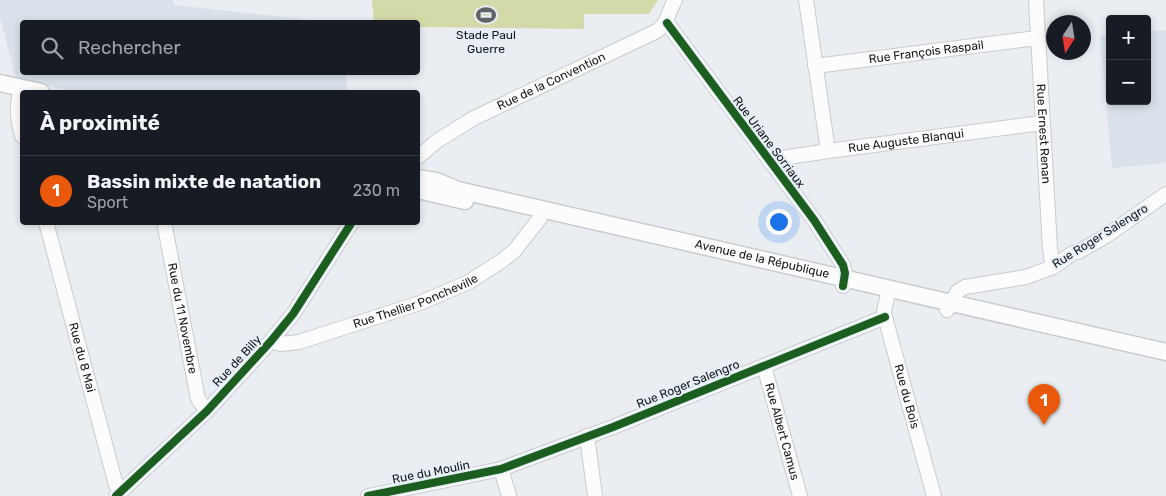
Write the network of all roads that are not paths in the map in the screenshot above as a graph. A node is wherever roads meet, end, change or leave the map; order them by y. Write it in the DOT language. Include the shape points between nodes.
graph roads {
  1 [pos="675,0"];
  2 [pos="806,0"];
  3 [pos="1036,0"];
  4 [pos="667,23"];
  5 [pos="1037,38"];
  6 [pos="815,66"];
  7 [pos="0,83"];
  8 [pos="0,93"];
  9 [pos="20,94"];
  10 [pos="20,95"];
  11 [pos="20,100"];
  12 [pos="1042,124"];
  13 [pos="20,128"];
  14 [pos="828,150"];
  15 [pos="420,155"];
  16 [pos="770,162"];
  17 [pos="420,178"];
  18 [pos="420,190"];
  19 [pos="1166,194"];
  20 [pos="540,218"];
  21 [pos="47,225"];
  22 [pos="165,225"];
  23 [pos="350,225"];
  24 [pos="1053,267"];
  25 [pos="844,282"];
  26 [pos="888,293"];
  27 [pos="949,307"];
  28 [pos="885,318"];
  29 [pos="271,341"];
  30 [pos="1166,352"];
  31 [pos="1166,361"];
  32 [pos="764,366"];
  33 [pos="207,410"];
  34 [pos="587,436"];
  35 [pos="500,469"];
  36 [pos="119,494"];
  37 [pos="368,496"];
  38 [pos="509,496"];
  39 [pos="595,496"];
  40 [pos="800,496"];
  41 [pos="934,496"];
  1 -- 4 [label="street" via="668,12"];
  2 -- 6 [label="street"];
  3 -- 5 [label="street, Rue Ernest Renan"];
  4 -- 15 [label="street, Rue de la Convention" via="632,44 474,118"];
  4 -- 16 [label="street, Rue Uriane Sorriaux"];
  5 -- 6 [label="street, Rue François Raspail"];
  5 -- 12 [label="street, Rue Ernest Renan"];
  6 -- 14 [label="street"];
  7 -- 9 [label="main road"];
  8 -- 10 [label="main road"];
  11 -- 13 [label="street" via="17,115"];
  12 -- 14 [label="street, Rue Auguste Blanqui"];
  12 -- 24 [label="street, Rue Ernest Renan"];
  14 -- 16 [label="street, Rue Auguste Blanqui"];
  16 -- 25 [label="street, Rue Uriane Sorriaux" via="835,253 842,265"];
  17 -- 25 [label="main road, Avenue de la République" via="458,190 672,237"];
  18 -- 20 [label="main road, Avenue de la République"];
  19 -- 24 [label="street, Rue Roger Salengro" via="1106,236"];
  20 -- 25 [label="main road, Avenue de la République" via="820,284 830,286"];
  20 -- 29 [label="street, Rue Thellier Poncheville" via="515,250 462,285 420,303 299,342 281,344"];
  21 -- 36 [label="street, Rue du 8 Mai"];
  22 -- 33 [label="street, Rue du 11 Novembre" via="198,399"];
  23 -- 29 [label="street, Rue de Billy" via="293,314"];
  24 -- 27 [label="street, Rue Roger Salengro" via="1026,277 965,287 958,291"];
  25 -- 26 [label="main road, Avenue de la République"];
  26 -- 27 [label="main road, Avenue de la République"];
  26 -- 28 [label="street, Rue du Bois"];
  27 -- 30 [label="main road, Avenue de la République"];
  27 -- 31 [label="main road, Avenue de la République"];
  28 -- 32 [label="street, Rue Roger Salengro"];
  28 -- 41 [label="street, Rue du Bois"];
  29 -- 33 [label="street, Rue de Billy"];
  32 -- 34 [label="street, Rue Roger Salengro"];
  32 -- 40 [label="street, Rue Albert Camus"];
  33 -- 36 [label="street, Rue de Billy"];
  34 -- 35 [label="street, Rue Roger Salengro"];
  34 -- 39 [label="street"];
  35 -- 37 [label="street, Rue du Moulin"];
  35 -- 38 [label="street"];
}
